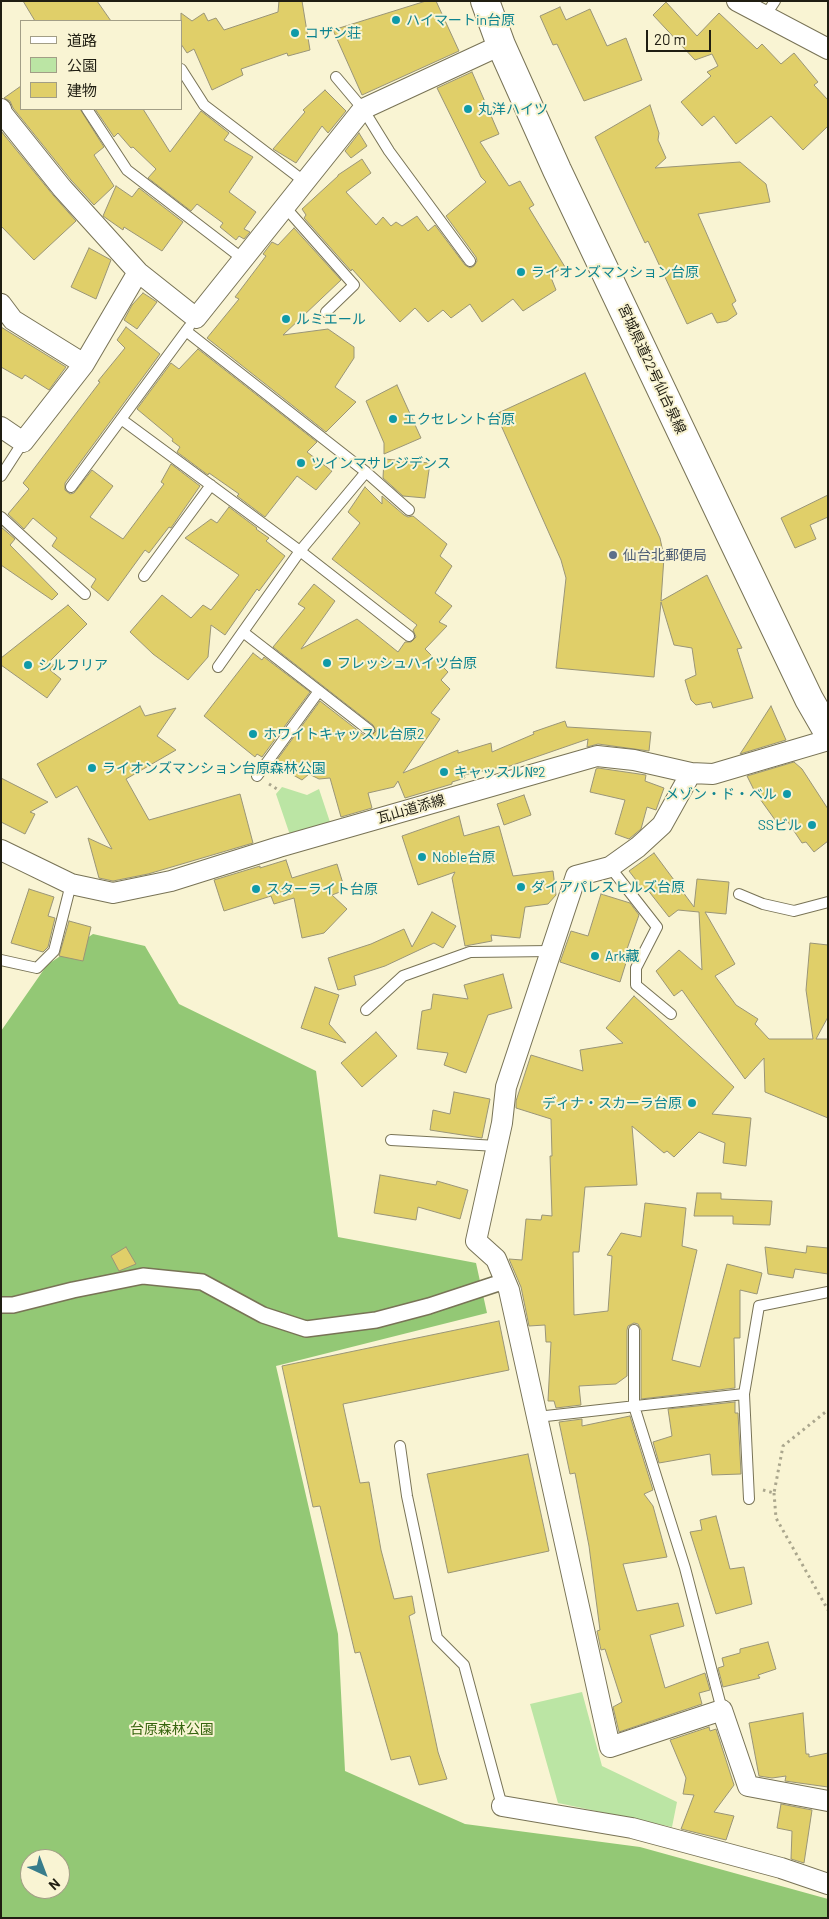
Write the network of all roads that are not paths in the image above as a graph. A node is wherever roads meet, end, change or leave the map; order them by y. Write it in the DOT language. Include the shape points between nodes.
graph roads {
  1 [pos="737,1"];
  2 [pos="489,4"];
  3 [pos="770,9"];
  4 [pos="501,44"];
  5 [pos="828,49"];
  6 [pos="182,71"];
  7 [pos="336,77"];
  8 [pos="363,108"];
  9 [pos="1,109"];
  10 [pos="88,110"];
  11 [pos="305,182"];
  12 [pos="285,207"];
  13 [pos="243,259"];
  14 [pos="470,261"];
  15 [pos="138,272"];
  16 [pos="1,304"];
  17 [pos="326,312"];
  18 [pos="191,324"];
  19 [pos="84,364"];
  20 [pos="121,419"];
  21 [pos="1,427"];
  22 [pos="23,442"];
  23 [pos="366,472"];
  24 [pos="1,476"];
  25 [pos="211,485"];
  26 [pos="71,486"];
  27 [pos="409,510"];
  28 [pos="1,517"];
  29 [pos="300,551"];
  30 [pos="144,576"];
  31 [pos="85,594"];
  32 [pos="243,632"];
  33 [pos="409,636"];
  34 [pos="218,667"];
  35 [pos="319,691"];
  36 [pos="369,730"];
  37 [pos="828,732"];
  38 [pos="828,740"];
  39 [pos="691,773"];
  40 [pos="257,776"];
  41 [pos="1,850"];
  42 [pos="610,867"];
  43 [pos="71,884"];
  44 [pos="739,894"];
  45 [pos="828,902"];
  46 [pos="551,951"];
  47 [pos="1,960"];
  48 [pos="366,1010"];
  49 [pos="671,1014"];
  50 [pos="391,1140"];
  51 [pos="498,1146"];
  52 [pos="505,1281"];
  53 [pos="828,1292"];
  54 [pos="1,1305"];
  55 [pos="634,1330"];
  56 [pos="744,1394"];
  57 [pos="634,1406"];
  58 [pos="537,1418"];
  59 [pos="400,1446"];
  60 [pos="749,1499"];
  61 [pos="722,1710"];
  62 [pos="828,1801"];
  63 [pos="502,1806"];
  64 [pos="828,1884"];
  1 -- 3 [label="street"];
  2 -- 4 [label="main road, 宮城県道22号仙台泉線"];
  3 -- 5 [label="street"];
  4 -- 8 [label="street"];
  4 -- 37 [label="main road, 宮城県道22号仙台泉線" via="561,179 742,560"];
  6 -- 11 [label="lane" via="204,105"];
  7 -- 8 [label="lane"];
  8 -- 11 [label="street"];
  8 -- 14 [label="lane" via="389,150"];
  9 -- 15 [label="street" via="62,188"];
  10 -- 13 [label="lane" via="128,170"];
  11 -- 12 [label="street"];
  12 -- 13 [label="street"];
  12 -- 17 [label="lane" via="354,285"];
  13 -- 18 [label="street"];
  15 -- 18 [label="street"];
  15 -- 19 [label="street"];
  16 -- 19 [label="street" via="13,320"];
  18 -- 20 [label="lane"];
  18 -- 23 [label="lane"];
  19 -- 22 [label="street"];
  20 -- 25 [label="lane"];
  20 -- 26 [label="lane"];
  21 -- 22 [label="street"];
  22 -- 24 [label="lane"];
  23 -- 27 [label="lane"];
  23 -- 29 [label="lane"];
  25 -- 29 [label="lane"];
  25 -- 30 [label="lane"];
  28 -- 31 [label="lane"];
  29 -- 32 [label="lane"];
  29 -- 33 [label="lane"];
  32 -- 34 [label="lane"];
  32 -- 35 [label="lane"];
  35 -- 36 [label="lane"];
  35 -- 40 [label="lane"];
  38 -- 39 [label="street, 瓦山道添線" via="713,774"];
  39 -- 42 [label="street" via="662,825"];
  39 -- 43 [label="street, 瓦山道添線" via="634,760 597,756 171,881 113,893"];
  41 -- 43 [label="street, 瓦山道添線"];
  42 -- 46 [label="street" via="576,876"];
  42 -- 49 [label="lane" via="657,927 636,968 636,985"];
  43 -- 47 [label="lane" via="54,951 37,968"];
  44 -- 45 [label="lane" via="794,911"];
  46 -- 48 [label="lane" via="470,952 403,976"];
  46 -- 51 [label="street" via="506,1087"];
  50 -- 51 [label="lane"];
  51 -- 52 [label="street" via="476,1241 496,1260"];
  52 -- 54 [label="street" via="376,1320 306,1328 263,1315 202,1282 143,1276"];
  52 -- 58 [label="street"];
  53 -- 56 [label="lane" via="760,1306"];
  55 -- 57 [label="lane"];
  56 -- 57 [label="lane"];
  56 -- 60 [label="lane"];
  57 -- 58 [label="lane"];
  57 -- 61 [label="lane" via="685,1568"];
  58 -- 61 [label="street" via="610,1746"];
  59 -- 63 [label="lane" via="407,1496 437,1638 464,1665"];
  61 -- 62 [label="street" via="748,1786"];
  63 -- 64 [label="street" via="632,1828"];
}
